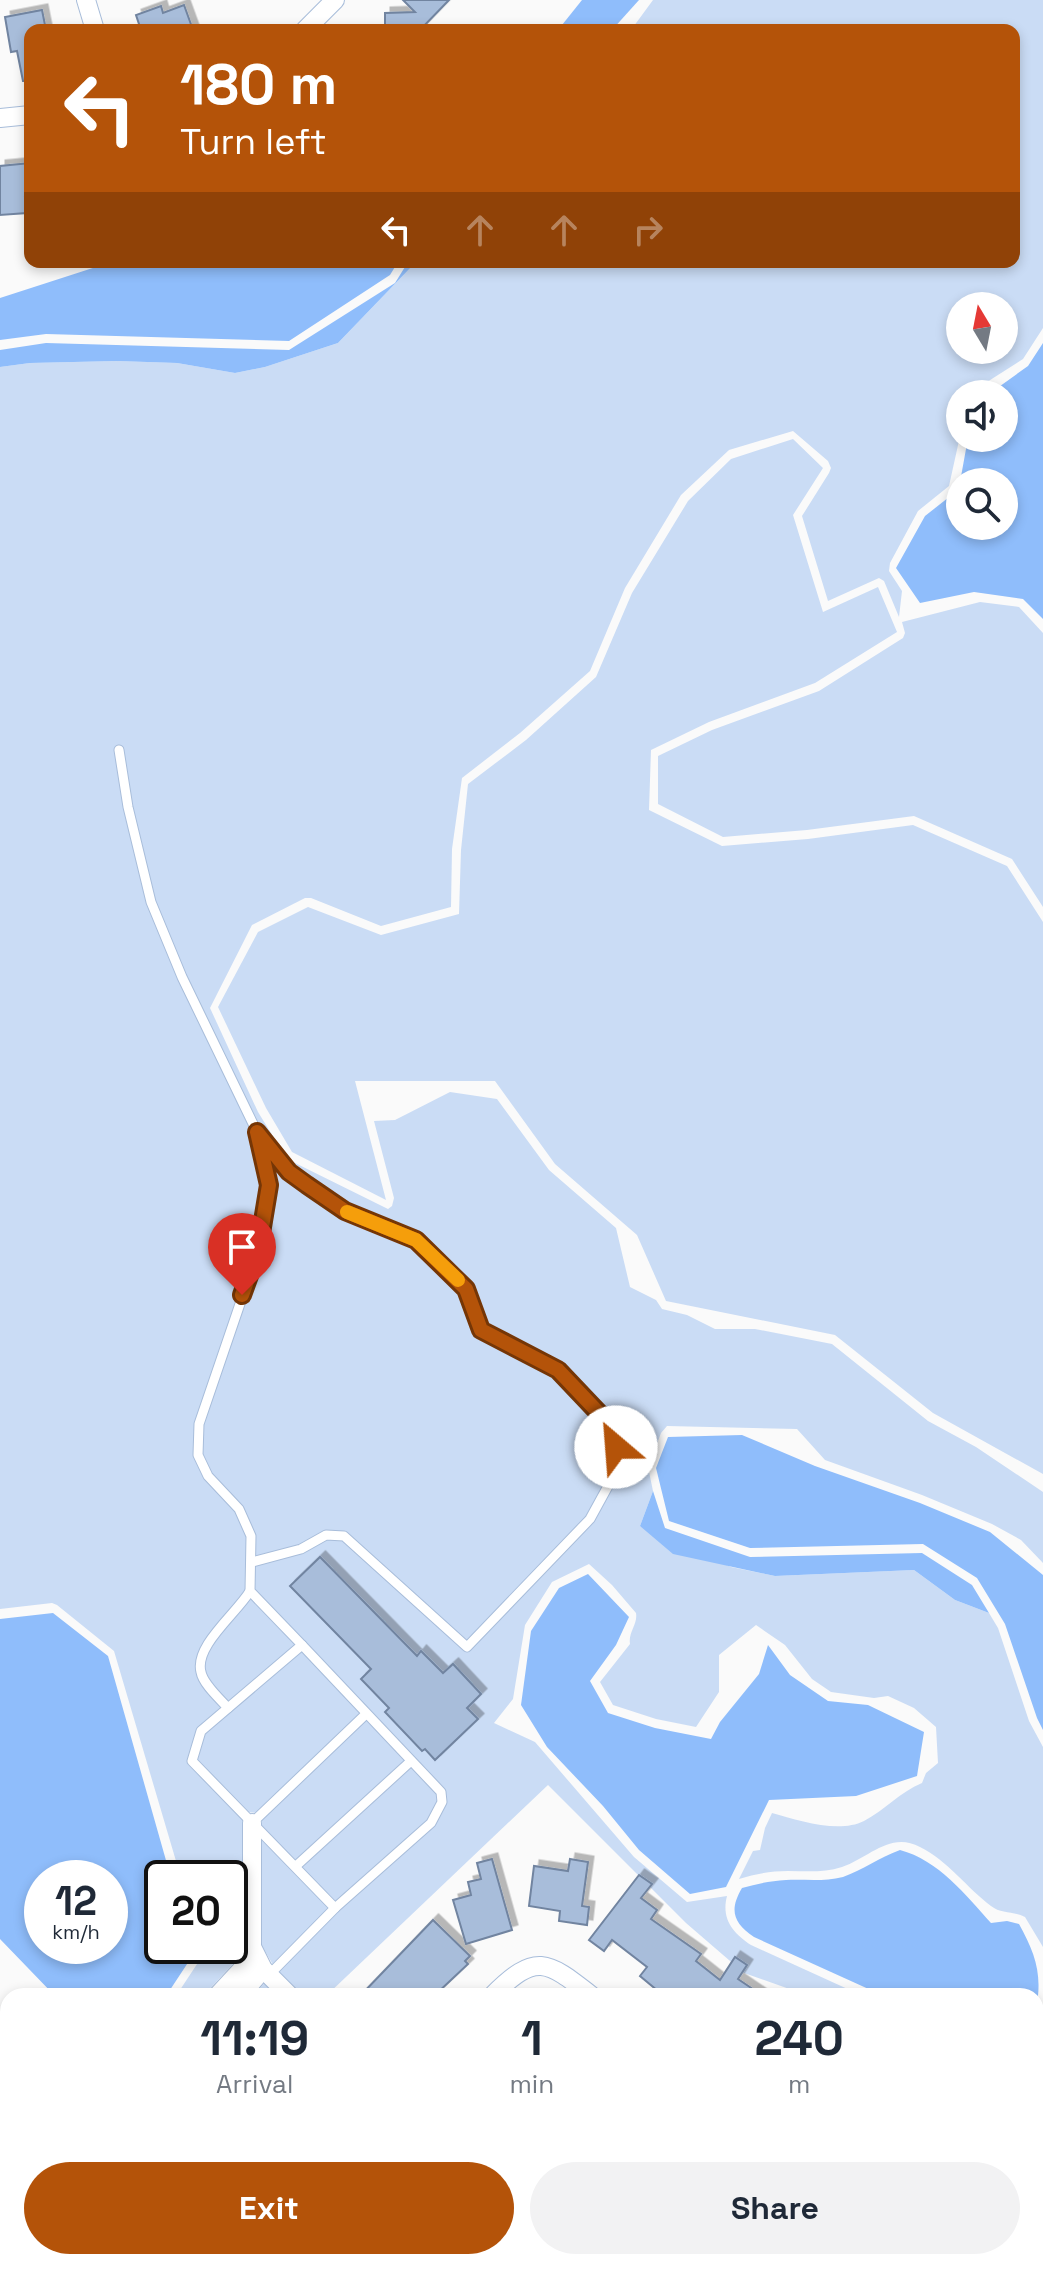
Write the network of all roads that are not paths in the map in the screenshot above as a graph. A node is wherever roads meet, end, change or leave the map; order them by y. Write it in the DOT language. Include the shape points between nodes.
graph roads {
  1 [pos="86,0"];
  2 [pos="335,0"];
  3 [pos="93,24"];
  4 [pos="311,24"];
  5 [pos="24,116"];
  6 [pos="0,118"];
  7 [pos="119,750"];
  8 [pos="257,1132"];
  9 [pos="252,1562"];
  10 [pos="250,1591"];
  11 [pos="302,1645"];
  12 [pos="228,1708"];
  13 [pos="366,1714"];
  14 [pos="411,1761"];
  15 [pos="252,1823"];
  16 [pos="296,1866"];
  17 [pos="335,1908"];
  18 [pos="262,1966"];
  19 [pos="229,1988"];
  20 [pos="246,1988"];
  21 [pos="283,1988"];
  22 [pos="500,1988"];
  23 [pos="582,1988"];
  1 -- 3 [label="street"];
  2 -- 4 [label="street"];
  5 -- 6 [label="street"];
  7 -- 8 [label="lane" via="151,902"];
  8 -- 9 [label="lane" via="269,1185 258,1251 199,1424 198,1455 208,1476 239,1509 251,1536"];
  8 -- 9 [label="lane" via="289,1172 345,1211 416,1240 466,1289 481,1330 558,1370 613,1428 619,1466 590,1519 467,1647 344,1536 326,1535 301,1549"];
  9 -- 10 [label="lane"];
  10 -- 11 [label="lane"];
  10 -- 12 [label="lane" via="204,1648 200,1662 201,1675"];
  11 -- 12 [label="lane"];
  11 -- 13 [label="lane"];
  12 -- 15 [label="lane" via="201,1731 192,1761"];
  13 -- 14 [label="lane"];
  13 -- 15 [label="lane"];
  14 -- 16 [label="lane"];
  14 -- 17 [label="lane" via="441,1792 442,1802 431,1823"];
  15 -- 16 [label="lane"];
  15 -- 18 [label="street" via="252,1947"];
  16 -- 17 [label="lane"];
  17 -- 18 [label="lane"];
  18 -- 19 [label="street"];
  18 -- 20 [label="street"];
  18 -- 21 [label="street"];
  22 -- 23 [label="street" via="517,1972 534,1966 553,1968"];
}
